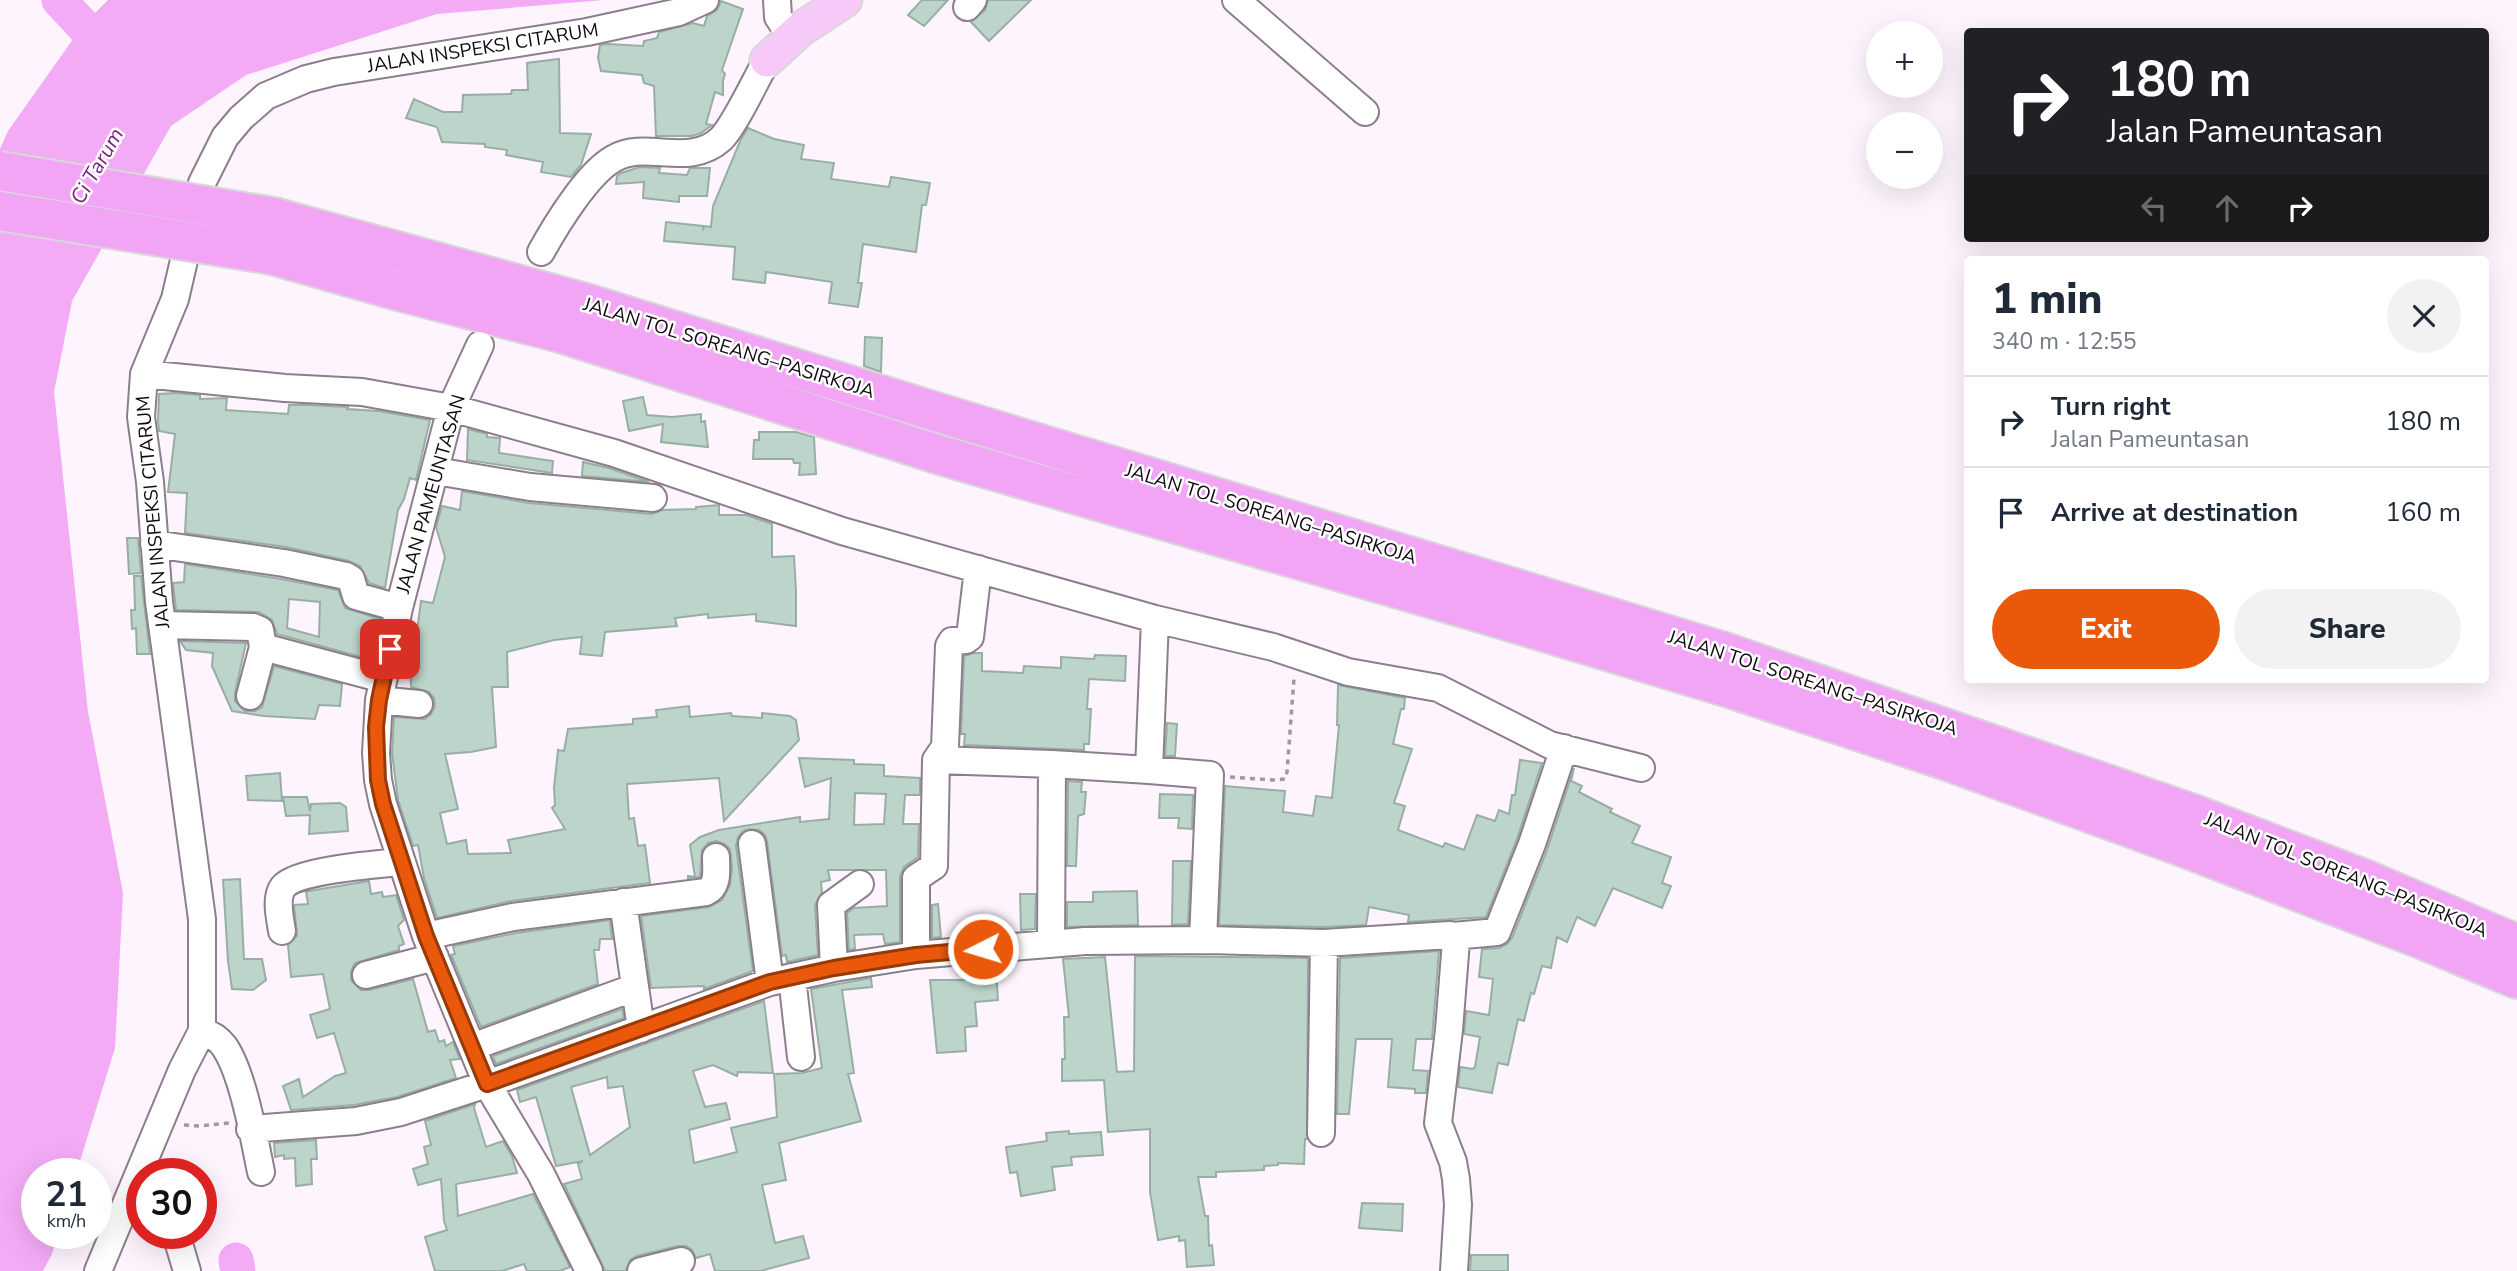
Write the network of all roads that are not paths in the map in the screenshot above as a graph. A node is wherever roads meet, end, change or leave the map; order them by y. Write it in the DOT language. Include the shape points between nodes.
graph roads {
  1 [pos="705,0"];
  2 [pos="845,0"];
  3 [pos="1236,0"];
  4 [pos="789,16"];
  5 [pos="767,60"];
  6 [pos="1365,112"];
  7 [pos="0,171"];
  8 [pos="0,211"];
  9 [pos="541,252"];
  10 [pos="480,345"];
  11 [pos="144,374"];
  12 [pos="451,408"];
  13 [pos="436,471"];
  14 [pos="653,498"];
  15 [pos="154,544"];
  16 [pos="978,569"];
  17 [pos="399,608"];
  18 [pos="1154,619"];
  19 [pos="162,625"];
  20 [pos="263,647"];
  21 [pos="381,690"];
  22 [pos="250,696"];
  23 [pos="419,704"];
  24 [pos="1564,748"];
  25 [pos="936,760"];
  26 [pos="1052,764"];
  27 [pos="1641,768"];
  28 [pos="1149,770"];
  29 [pos="752,844"];
  30 [pos="716,858"];
  31 [pos="402,862"];
  32 [pos="860,884"];
  33 [pos="623,902"];
  34 [pos="282,931"];
  35 [pos="1453,936"];
  36 [pos="1203,940"];
  37 [pos="1324,943"];
  38 [pos="1051,944"];
  39 [pos="2517,944"];
  40 [pos="431,946"];
  41 [pos="916,955"];
  42 [pos="834,968"];
  43 [pos="366,975"];
  44 [pos="2517,979"];
  45 [pos="781,980"];
  46 [pos="633,988"];
  47 [pos="640,1029"];
  48 [pos="202,1031"];
  49 [pos="472,1047"];
  50 [pos="801,1057"];
  51 [pos="487,1084"];
  52 [pos="249,1123"];
  53 [pos="1321,1133"];
  54 [pos="154,1158"];
  55 [pos="261,1172"];
  56 [pos="126,1216"];
  57 [pos="180,1249"];
  58 [pos="681,1261"];
  59 [pos="98,1271"];
  60 [pos="187,1271"];
  61 [pos="589,1271"];
  62 [pos="641,1271"];
  63 [pos="1454,1271"];
  1 -- 11 [label="street, JALAN INSPEKSI CITARUM" via="679,12 587,32 334,72 266,96 225,137 202,184 175,299"];
  2 -- 4 [label="main road" via="826,11"];
  3 -- 6 [label="street"];
  4 -- 5 [label="main road"];
  5 -- 9 [label="street" via="722,138 692,154 628,153 613,158 577,195"];
  7 -- 39 [label="highway, JALAN TOL SOREANG–PASIRKOJA, bridge" via="274,217 586,303 1725,652 2192,813"];
  8 -- 44 [label="highway, JALAN TOL SOREANG–PASIRKOJA, bridge" via="272,255 560,333 940,455 1490,616 1947,761 2143,832"];
  10 -- 12 [label="street, JALAN PAMEUNTASAN"];
  11 -- 12 [label="street" via="362,392"];
  11 -- 15 [label="street, JALAN INSPEKSI CITARUM" via="141,417"];
  12 -- 13 [label="street, JALAN PAMEUNTASAN"];
  12 -- 16 [label="street" via="614,453 817,523"];
  13 -- 14 [label="street" via="530,487"];
  13 -- 17 [label="street, JALAN PAMEUNTASAN"];
  15 -- 17 [label="street" via="346,576 356,596"];
  15 -- 19 [label="street, JALAN INSPEKSI CITARUM"];
  16 -- 18 [label="street"];
  16 -- 25 [label="street" via="970,638 952,641 949,646 945,747"];
  17 -- 21 [label="street, JALAN PAMEUNTASAN"];
  18 -- 24 [label="street" via="1273,647 1348,672 1438,688"];
  18 -- 28 [label="street"];
  19 -- 20 [label="street" via="253,627 260,629"];
  19 -- 48 [label="street, JALAN INSPEKSI CITARUM" via="202,919"];
  20 -- 21 [label="street"];
  20 -- 22 [label="street"];
  21 -- 23 [label="street"];
  21 -- 31 [label="street, JALAN PAMEUNTASAN" via="378,780"];
  24 -- 27 [label="street"];
  24 -- 35 [label="street" via="1497,932"];
  25 -- 26 [label="street"];
  25 -- 41 [label="street" via="934,866 916,878"];
  26 -- 28 [label="street"];
  26 -- 38 [label="street"];
  28 -- 36 [label="street" via="1210,775"];
  29 -- 45 [label="street"];
  30 -- 33 [label="street" via="715,884 706,892"];
  31 -- 34 [label="street" via="340,868 288,882 280,894"];
  31 -- 40 [label="street, JALAN PAMEUNTASAN"];
  32 -- 42 [label="street" via="831,905"];
  33 -- 40 [label="street" via="513,916"];
  33 -- 46 [label="street"];
  35 -- 37 [label="street"];
  35 -- 63 [label="street" via="1449,1030 1438,1123 1456,1179"];
  36 -- 37 [label="street"];
  36 -- 38 [label="street"];
  37 -- 53 [label="street"];
  38 -- 41 [label="street"];
  40 -- 43 [label="street"];
  40 -- 49 [label="street, JALAN PAMEUNTASAN"];
  41 -- 42 [label="street"];
  42 -- 45 [label="street"];
  45 -- 47 [label="street"];
  45 -- 50 [label="street"];
  46 -- 47 [label="street"];
  46 -- 49 [label="street"];
  47 -- 51 [label="street"];
  48 -- 52 [label="street" via="219,1040 229,1055"];
  48 -- 54 [label="street" via="161,1123"];
  49 -- 51 [label="street, JALAN PAMEUNTASAN"];
  51 -- 52 [label="street" via="401,1112 345,1122"];
  51 -- 61 [label="street, JALAN PAMEUNTASAN" via="541,1174"];
  52 -- 55 [label="street"];
  56 -- 59 [label="street"];
  57 -- 60 [label="street"];
  58 -- 62 [label="street"];
}
